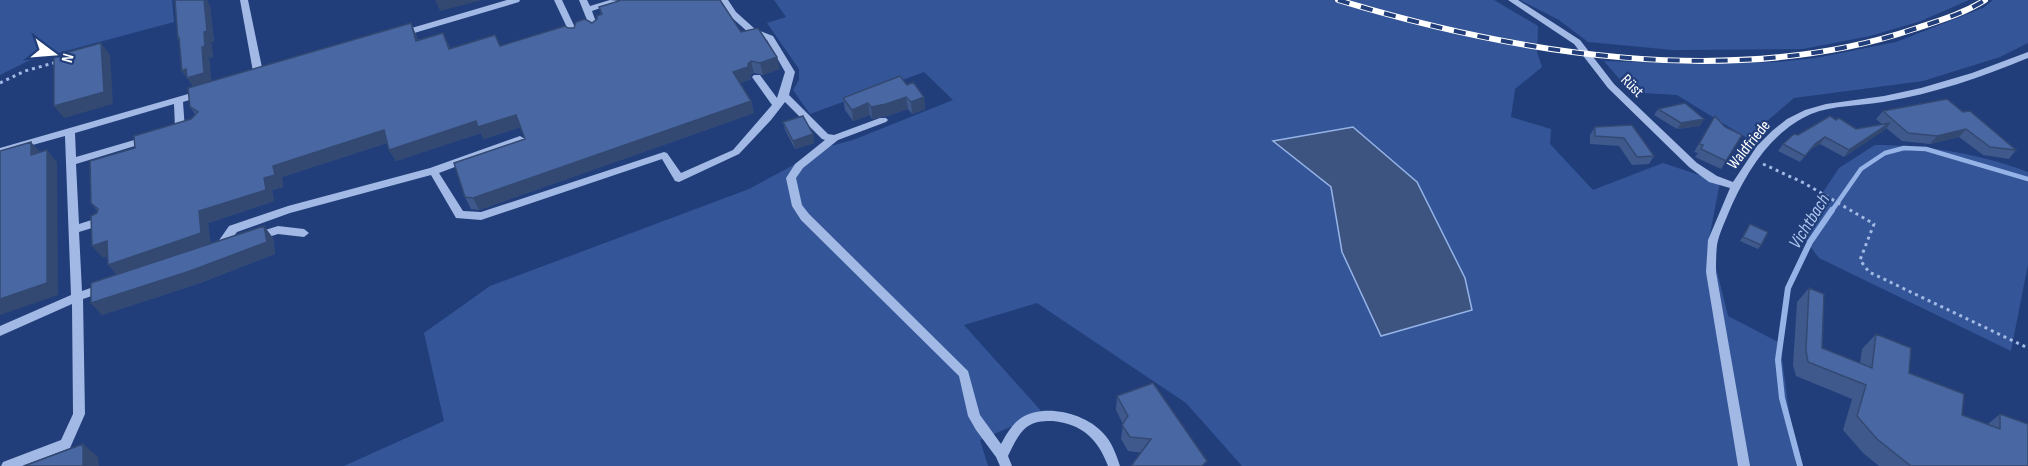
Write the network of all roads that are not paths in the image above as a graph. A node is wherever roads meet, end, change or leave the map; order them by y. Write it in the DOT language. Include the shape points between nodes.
graph roads {
  1 [pos="244,0"];
  2 [pos="516,0"];
  3 [pos="558,0"];
  4 [pos="583,0"];
  5 [pos="724,0"];
  6 [pos="1512,0"];
  7 [pos="617,4"];
  8 [pos="589,14"];
  9 [pos="595,30"];
  10 [pos="575,36"];
  11 [pos="393,37"];
  12 [pos="2028,55"];
  13 [pos="270,73"];
  14 [pos="259,77"];
  15 [pos="758,77"];
  16 [pos="249,80"];
  17 [pos="208,91"];
  18 [pos="784,96"];
  19 [pos="178,100"];
  20 [pos="777,105"];
  21 [pos="884,120"];
  22 [pos="70,132"];
  23 [pos="169,133"];
  24 [pos="158,136"];
  25 [pos="835,138"];
  26 [pos="520,139"];
  27 [pos="0,151"];
  28 [pos="71,162"];
  29 [pos="433,171"];
  30 [pos="1735,186"];
  31 [pos="101,220"];
  32 [pos="74,230"];
  33 [pos="304,233"];
  34 [pos="120,282"];
  35 [pos="77,297"];
  36 [pos="0,331"];
  37 [pos="1004,460"];
  38 [pos="7,466"];
  39 [pos="1114,466"];
  40 [pos="1744,466"];
  1 -- 14 [label="street"];
  2 -- 11 [label="street"];
  3 -- 10 [label="street"];
  4 -- 8 [label="street"];
  5 -- 18 [label="street" via="752,30 770,38 790,72"];
  6 -- 30 [label="street, Rüst" via="1577,42 1611,86 1692,165 1713,179"];
  7 -- 8 [label="street"];
  8 -- 9 [label="street"];
  12 -- 30 [label="street, Waldfriede" via="1994,70 1933,88 1809,112 1785,125 1753,159"];
  13 -- 14 [label="street"];
  14 -- 16 [label="street"];
  15 -- 20 [label="street"];
  17 -- 19 [label="street"];
  18 -- 20 [label="street"];
  18 -- 25 [label="street" via="825,137"];
  19 -- 22 [label="street"];
  19 -- 23 [label="street" via="184,129"];
  20 -- 29 [label="street" via="736,152 679,178 664,154 481,216 460,215"];
  21 -- 25 [label="street"];
  22 -- 27 [label="street"];
  22 -- 28 [label="street"];
  24 -- 28 [label="street"];
  25 -- 37 [label="street" via="790,178 797,206 964,374 977,421"];
  26 -- 29 [label="street"];
  28 -- 32 [label="street"];
  29 -- 33 [label="street" via="233,229 213,250 278,230"];
  30 -- 40 [label="street, Waldfriede" via="1712,242 1711,272"];
  31 -- 32 [label="street"];
  32 -- 35 [label="street"];
  34 -- 35 [label="street"];
  35 -- 36 [label="street"];
  35 -- 38 [label="street" via="79,414 67,449"];
  37 -- 39 [label="street" via="1013,435 1025,421 1045,416 1070,418 1087,425 1109,450"];
}
